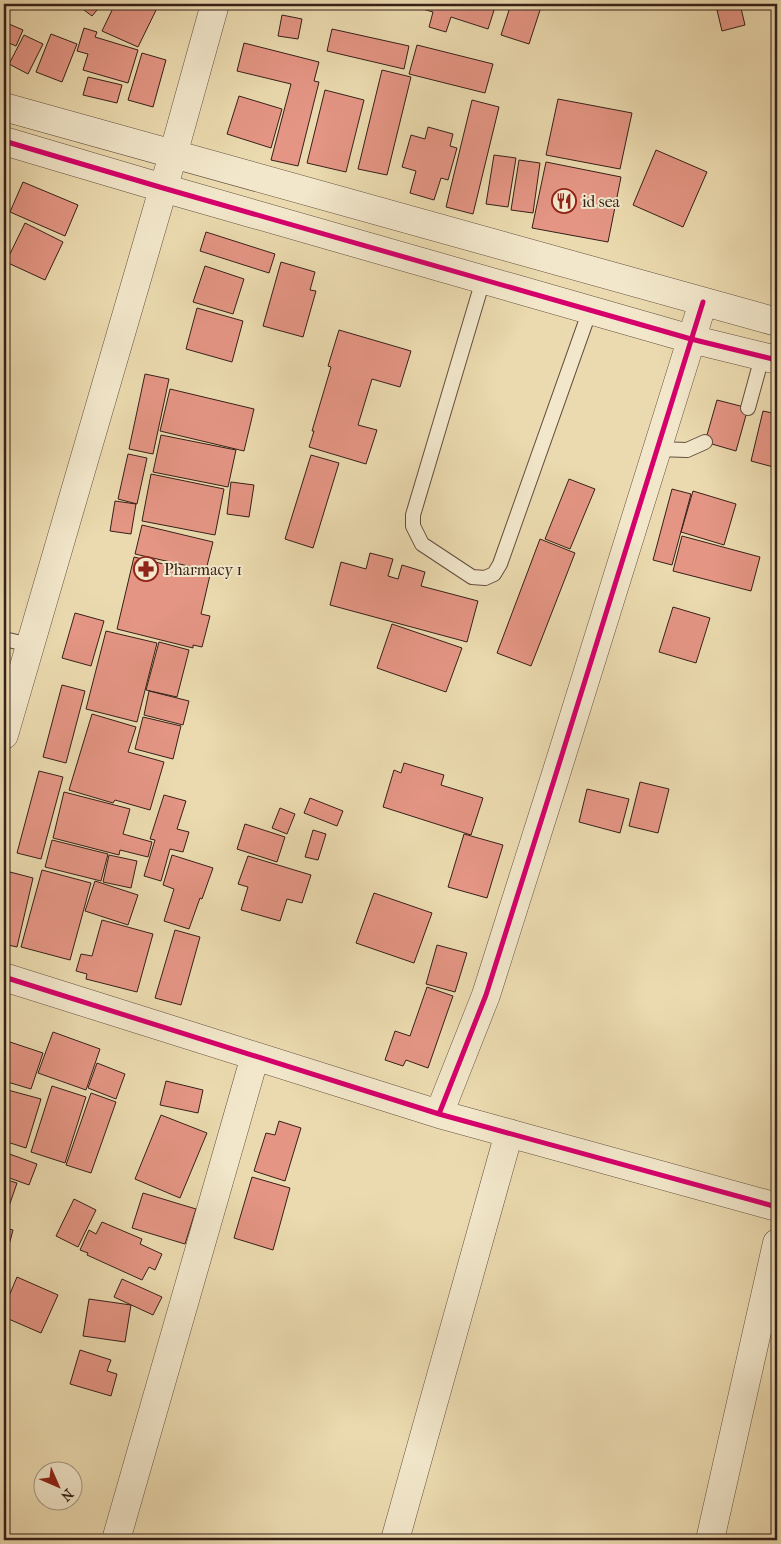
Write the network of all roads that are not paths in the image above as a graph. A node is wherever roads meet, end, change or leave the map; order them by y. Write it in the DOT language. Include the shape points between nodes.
graph roads {
  1 [pos="215,4"];
  2 [pos="4,107"];
  3 [pos="4,140"];
  4 [pos="173,155"];
  5 [pos="163,188"];
  6 [pos="483,280"];
  7 [pos="703,302"];
  8 [pos="590,310"];
  9 [pos="777,322"];
  10 [pos="691,339"];
  11 [pos="769,359"];
  12 [pos="748,408"];
  13 [pos="705,442"];
  14 [pos="657,449"];
  15 [pos="4,639"];
  16 [pos="30,646"];
  17 [pos="4,735"];
  18 [pos="4,977"];
  19 [pos="255,1056"];
  20 [pos="440,1114"];
  21 [pos="509,1133"];
  22 [pos="777,1207"];
  23 [pos="777,1243"];
  24 [pos="116,1540"];
  25 [pos="395,1540"];
  26 [pos="710,1540"];
  1 -- 4 [label="street"];
  2 -- 4 [label="street"];
  3 -- 5 [label="street"];
  4 -- 5 [label="street"];
  4 -- 7 [label="street"];
  5 -- 6 [label="street"];
  5 -- 16 [label="street"];
  6 -- 8 [label="street"];
  6 -- 8 [label="lane" via="413,515 413,526 422,544 472,577 485,578 494,574 500,564"];
  7 -- 9 [label="street"];
  7 -- 10 [label="street"];
  8 -- 10 [label="street"];
  10 -- 11 [label="street"];
  10 -- 14 [label="street"];
  11 -- 12 [label="lane"];
  13 -- 14 [label="lane" via="687,450"];
  14 -- 20 [label="street" via="486,995"];
  15 -- 16 [label="lane"];
  16 -- 17 [label="street"];
  18 -- 19 [label="street"];
  19 -- 20 [label="street"];
  19 -- 24 [label="street"];
  20 -- 21 [label="street"];
  21 -- 22 [label="street"];
  21 -- 25 [label="street"];
  23 -- 26 [label="street"];
}
